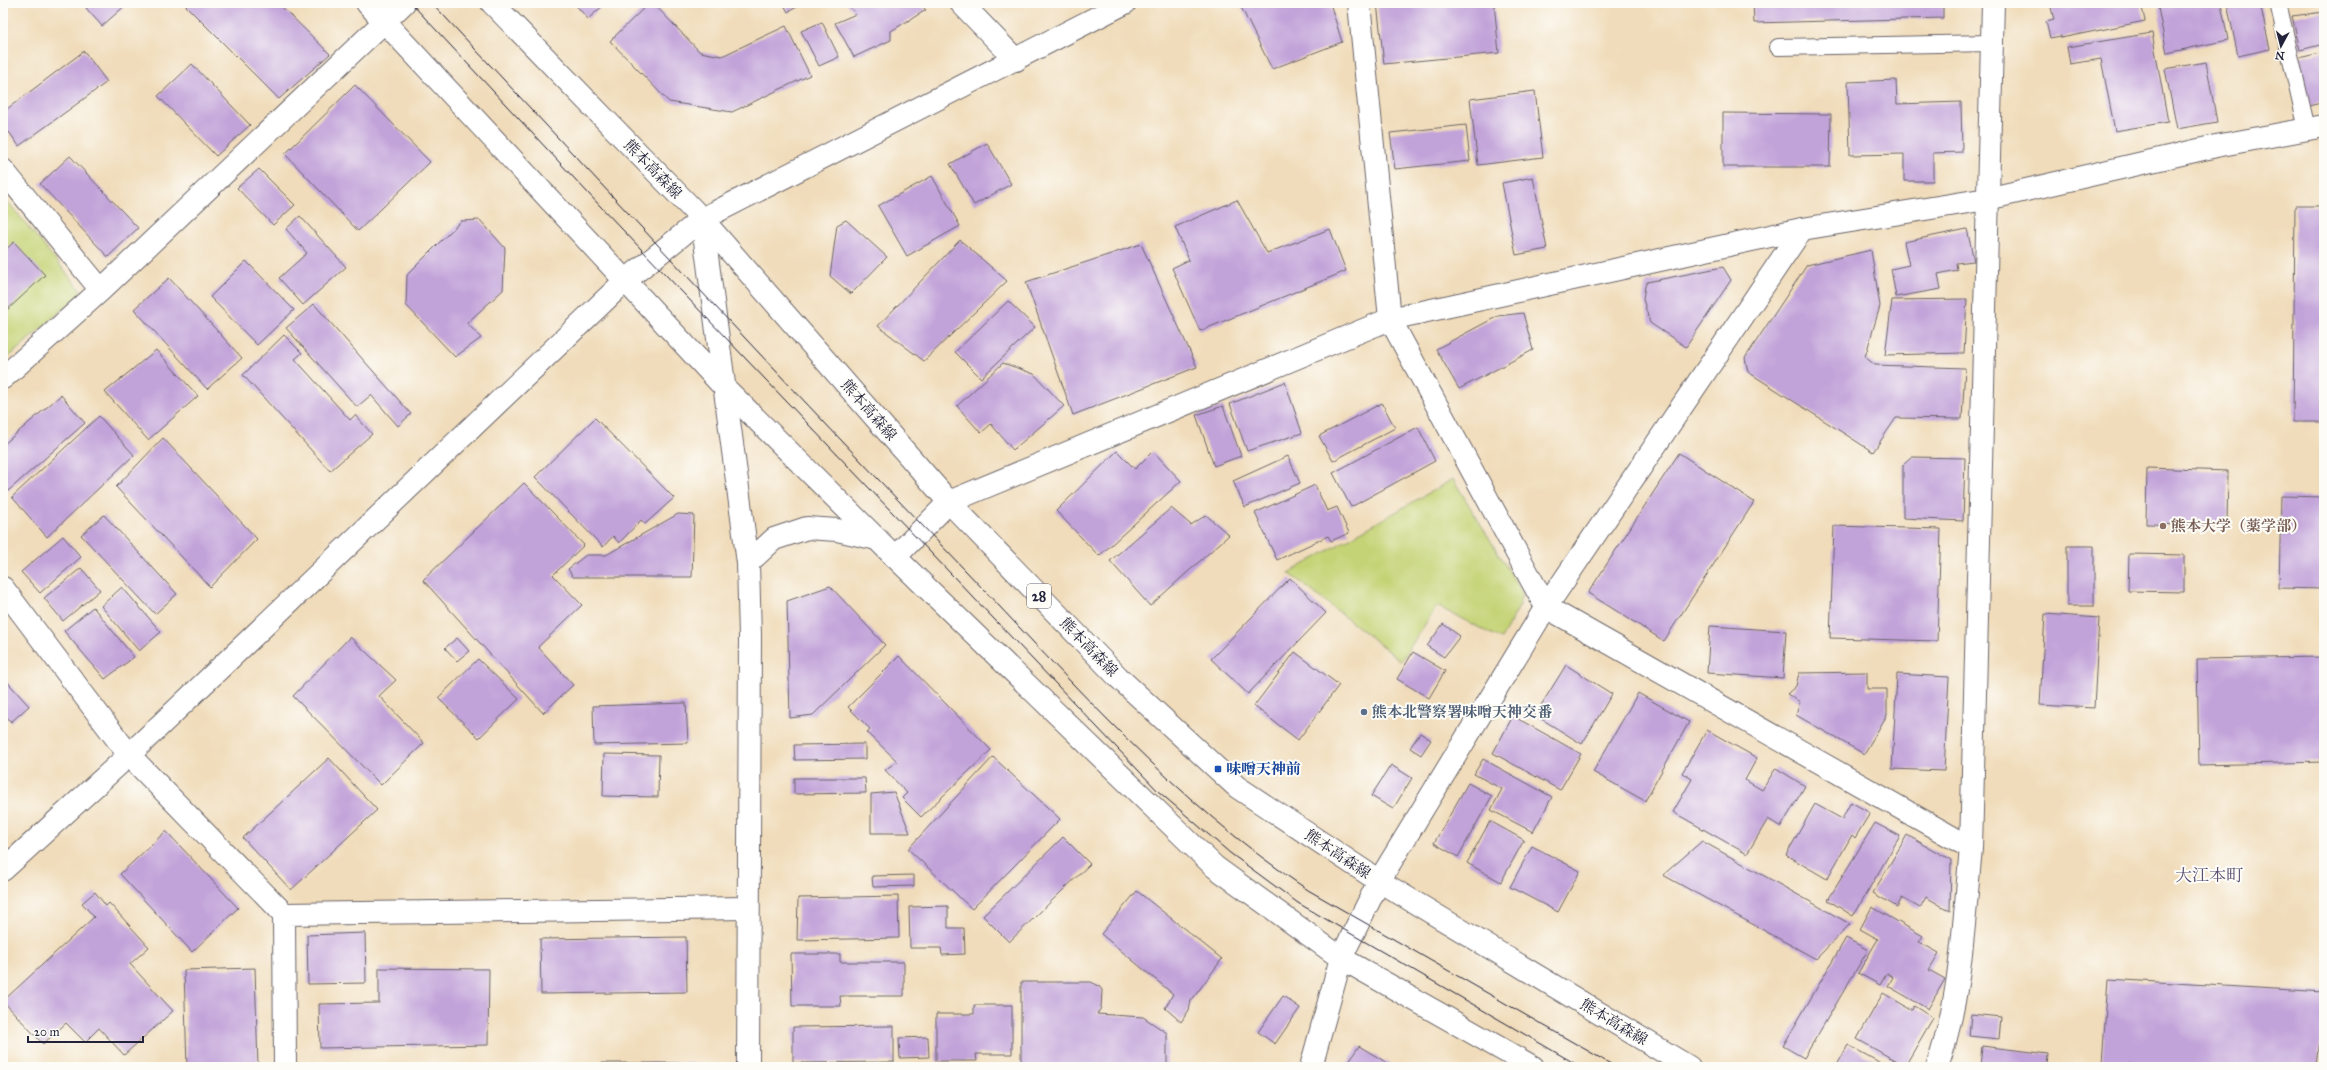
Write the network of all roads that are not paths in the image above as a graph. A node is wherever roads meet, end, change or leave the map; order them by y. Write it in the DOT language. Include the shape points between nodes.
graph roads {
  1 [pos="367,3"];
  2 [pos="404,3"];
  3 [pos="492,3"];
  4 [pos="961,3"];
  5 [pos="1125,3"];
  6 [pos="1359,3"];
  7 [pos="1993,3"];
  8 [pos="2278,3"];
  9 [pos="384,20"];
  10 [pos="1992,43"];
  11 [pos="1778,47"];
  12 [pos="1016,60"];
  13 [pos="2316,128"];
  14 [pos="3,170"];
  15 [pos="1987,199"];
  16 [pos="702,219"];
  17 [pos="1802,229"];
  18 [pos="626,280"];
  19 [pos="101,290"];
  20 [pos="1390,319"];
  21 [pos="3,378"];
  22 [pos="723,386"];
  23 [pos="949,502"];
  24 [pos="877,540"];
  25 [pos="895,557"];
  26 [pos="748,563"];
  27 [pos="3,588"];
  28 [pos="1546,607"];
  29 [pos="129,755"];
  30 [pos="1971,848"];
  31 [pos="3,870"];
  32 [pos="1379,881"];
  33 [pos="748,908"];
  34 [pos="284,914"];
  35 [pos="1341,958"];
  36 [pos="285,1067"];
  37 [pos="748,1067"];
  38 [pos="1311,1067"];
  39 [pos="1533,1067"];
  40 [pos="1689,1067"];
  41 [pos="1937,1067"];
  1 -- 9 [label="street"];
  2 -- 9 [label="street"];
  3 -- 16 [label="street, 熊本高森線 / 28"];
  4 -- 12 [label="street"];
  5 -- 12 [label="street"];
  6 -- 20 [label="street"];
  7 -- 10 [label="street"];
  8 -- 13 [label="lane"];
  9 -- 18 [label="street"];
  9 -- 19 [label="street"];
  10 -- 11 [label="lane"];
  10 -- 15 [label="street"];
  12 -- 16 [label="street"];
  13 -- 15 [label="street" via="2216,146"];
  14 -- 19 [label="street"];
  15 -- 17 [label="street"];
  15 -- 30 [label="street"];
  16 -- 18 [label="street"];
  16 -- 22 [label="street"];
  16 -- 23 [label="street, 熊本高森線 / 28"];
  17 -- 20 [label="street"];
  17 -- 28 [label="street"];
  18 -- 22 [label="street"];
  18 -- 29 [label="street"];
  19 -- 21 [label="street"];
  20 -- 23 [label="street"];
  20 -- 28 [label="street"];
  22 -- 24 [label="street"];
  22 -- 26 [label="street"];
  23 -- 25 [label="street"];
  23 -- 32 [label="street, 熊本高森線 / 28" via="1118,677 1238,787"];
  24 -- 25 [label="street"];
  24 -- 26 [label="street" via="837,530 807,528 774,539"];
  25 -- 35 [label="street" via="1215,867"];
  26 -- 33 [label="street"];
  27 -- 29 [label="street"];
  28 -- 30 [label="street"];
  28 -- 32 [label="street"];
  29 -- 31 [label="street"];
  29 -- 34 [label="street"];
  30 -- 41 [label="street" via="1964,925 1948,1037"];
  32 -- 35 [label="street"];
  32 -- 40 [label="street, 熊本高森線 / 28"];
  33 -- 34 [label="street"];
  33 -- 37 [label="street"];
  34 -- 36 [label="street"];
  35 -- 38 [label="street"];
  35 -- 39 [label="street"];
}
